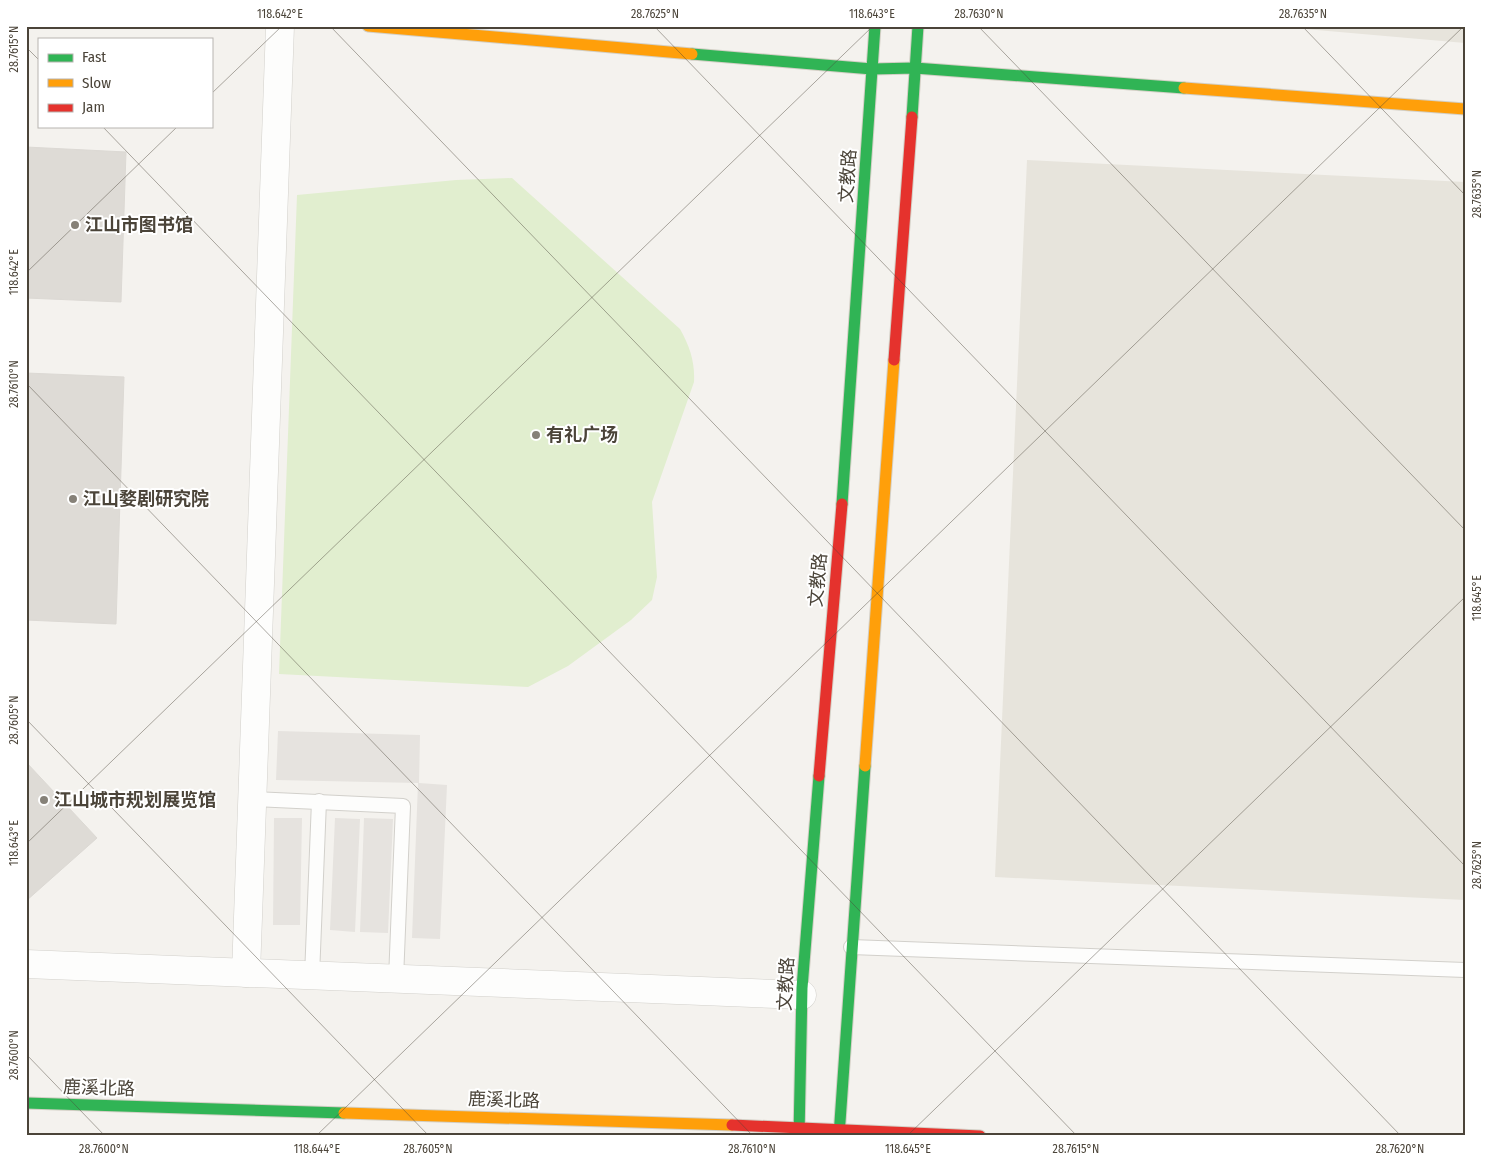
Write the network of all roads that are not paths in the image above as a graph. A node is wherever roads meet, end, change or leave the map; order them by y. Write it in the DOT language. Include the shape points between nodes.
graph roads {
  1 [pos="280,26"];
  2 [pos="368,26"];
  3 [pos="875,26"];
  4 [pos="918,26"];
  5 [pos="915,68"];
  6 [pos="872,69"];
  7 [pos="1465,109"];
  8 [pos="252,798"];
  9 [pos="319,801"];
  10 [pos="851,947"];
  11 [pos="26,964"];
  12 [pos="1465,970"];
  13 [pos="246,973"];
  14 [pos="312,976"];
  15 [pos="396,979"];
  16 [pos="802,995"];
  17 [pos="26,1103"];
  18 [pos="799,1131"];
  19 [pos="839,1132"];
  20 [pos="980,1136"];
  1 -- 8 [label="street"];
  2 -- 6 [label="main road"];
  3 -- 6 [label="main road, 文教路"];
  4 -- 5 [label="main road"];
  5 -- 6 [label="main road"];
  5 -- 7 [label="main road"];
  5 -- 10 [label="main road"];
  6 -- 16 [label="main road, 文教路" via="848,430"];
  8 -- 9 [label="lane"];
  8 -- 13 [label="street"];
  9 -- 14 [label="lane"];
  9 -- 15 [label="lane" via="403,806"];
  10 -- 12 [label="lane"];
  10 -- 19 [label="main road"];
  11 -- 13 [label="street"];
  13 -- 14 [label="street"];
  14 -- 15 [label="street"];
  15 -- 16 [label="street"];
  16 -- 18 [label="main road, 文教路"];
  17 -- 18 [label="main road, 鹿溪北路"];
  18 -- 19 [label="main road, 鹿溪北路"];
  19 -- 20 [label="main road, 鹿溪北路"];
}
